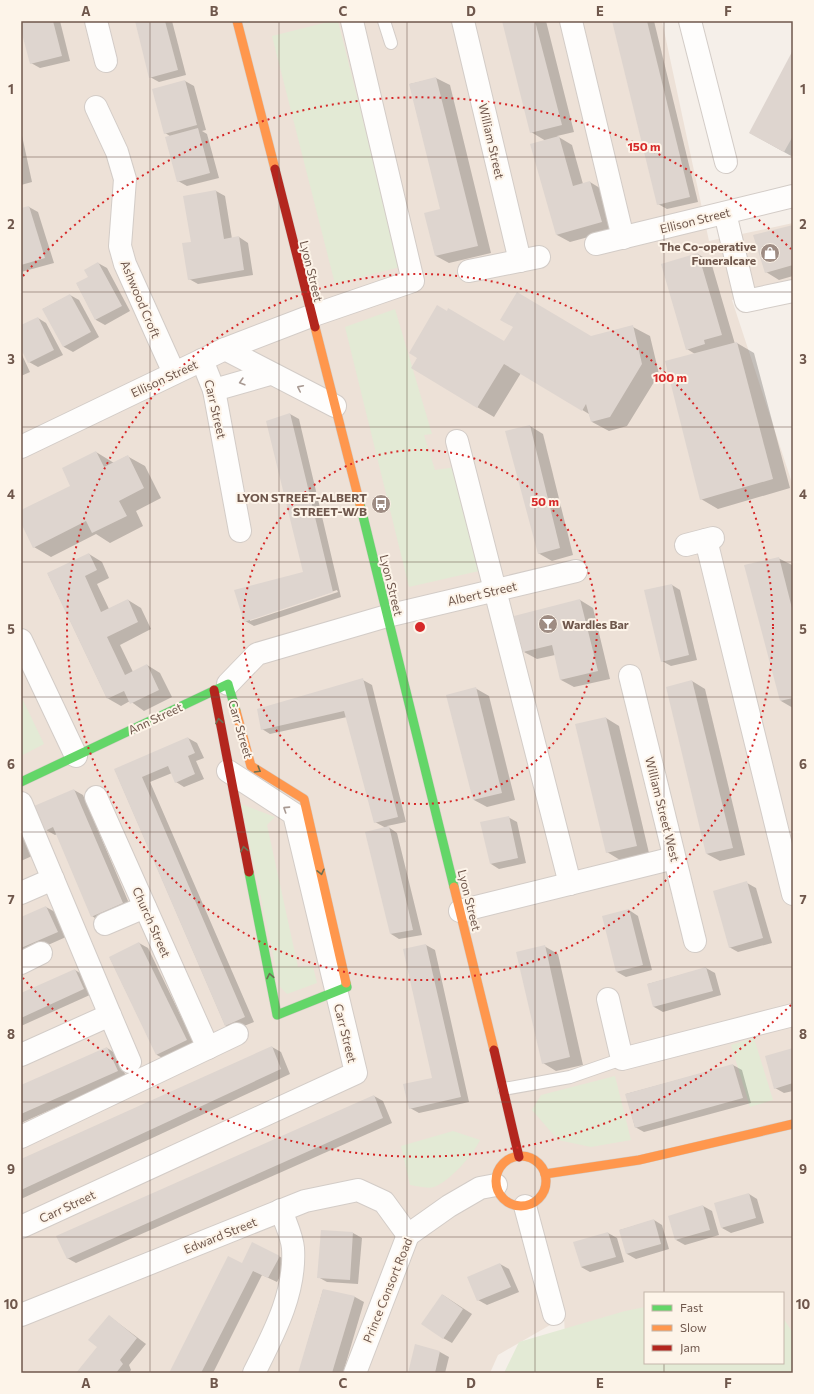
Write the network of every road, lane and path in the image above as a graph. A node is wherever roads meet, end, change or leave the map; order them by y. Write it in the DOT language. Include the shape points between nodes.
graph roads {
  1 [pos="96,21"];
  2 [pos="237,21"];
  3 [pos="352,21"];
  4 [pos="384,21"];
  5 [pos="464,21"];
  6 [pos="571,21"];
  7 [pos="690,21"];
  8 [pos="391,42"];
  9 [pos="106,61"];
  10 [pos="96,107"];
  11 [pos="726,162"];
  12 [pos="793,196"];
  13 [pos="725,213"];
  14 [pos="623,238"];
  15 [pos="596,244"];
  16 [pos="469,271"];
  17 [pos="793,291"];
  18 [pos="311,316"];
  19 [pos="225,349"];
  20 [pos="202,360"];
  21 [pos="174,373"];
  22 [pos="270,374"];
  23 [pos="214,390"];
  24 [pos="335,406"];
  25 [pos="457,441"];
  26 [pos="21,447"];
  27 [pos="240,530"];
  28 [pos="702,541"];
  29 [pos="576,571"];
  30 [pos="494,590"];
  31 [pos="387,616"];
  32 [pos="21,640"];
  33 [pos="630,676"];
  34 [pos="221,687"];
  35 [pos="76,756"];
  36 [pos="228,771"];
  37 [pos="21,782"];
  38 [pos="96,797"];
  39 [pos="21,802"];
  40 [pos="674,858"];
  41 [pos="53,879"];
  42 [pos="570,884"];
  43 [pos="21,893"];
  44 [pos="793,894"];
  45 [pos="145,907"];
  46 [pos="460,912"];
  47 [pos="105,924"];
  48 [pos="695,942"];
  49 [pos="41,953"];
  50 [pos="21,963"];
  51 [pos="336,992"];
  52 [pos="608,999"];
  53 [pos="110,1015"];
  54 [pos="793,1015"];
  55 [pos="237,1034"];
  56 [pos="208,1048"];
  57 [pos="21,1055"];
  58 [pos="622,1059"];
  59 [pos="130,1062"];
  60 [pos="504,1089"];
  61 [pos="793,1124"];
  62 [pos="21,1137"];
  63 [pos="519,1157"];
  64 [pos="545,1174"];
  65 [pos="496,1185"];
  66 [pos="525,1206"];
  67 [pos="281,1210"];
  68 [pos="21,1226"];
  69 [pos="408,1234"];
  70 [pos="554,1314"];
  71 [pos="21,1315"];
  72 [pos="254,1373"];
  73 [pos="355,1373"];
  1 -- 9 [label="street"];
  2 -- 18 [label="main road, Lyon Street"];
  3 -- 18 [label="street, Ellison Street" via="413,281"];
  4 -- 8 [label="lane"];
  5 -- 16 [label="street, William Street" via="530,259"];
  6 -- 14 [label="street"];
  7 -- 11 [label="street"];
  10 -- 21 [label="street, Ashwood Croft" via="117,152 125,179 120,246 124,264"];
  12 -- 13 [label="street, Ellison Street"];
  13 -- 14 [label="street, Ellison Street"];
  13 -- 17 [label="street" via="746,301"];
  14 -- 15 [label="street, Ellison Street"];
  18 -- 19 [label="street, Ellison Street"];
  18 -- 24 [label="main road, Lyon Street"];
  19 -- 20 [label="street, Ellison Street"];
  19 -- 22 [label="street"];
  20 -- 21 [label="street, Ellison Street"];
  20 -- 23 [label="street, Carr Street"];
  21 -- 26 [label="street, Ellison Street"];
  22 -- 23 [label="street, one-way"];
  24 -- 22 [label="street, one-way"];
  23 -- 27 [label="street, Carr Street"];
  24 -- 31 [label="main road, Lyon Street"];
  25 -- 30 [label="street"];
  28 -- 44 [label="street"];
  29 -- 30 [label="street, Albert Street"];
  30 -- 31 [label="street, Albert Street"];
  30 -- 42 [label="street"];
  31 -- 34 [label="street, Albert Street" via="257,654"];
  31 -- 46 [label="main road, Lyon Street"];
  32 -- 35 [label="street"];
  33 -- 40 [label="street, William Street West"];
  34 -- 35 [label="main road, Ann Street"];
  36 -- 34 [label="main road, one-way"];
  34 -- 51 [label="main road, Carr Street, one-way" via="251,766 304,799 347,987"];
  35 -- 37 [label="main road, Ann Street"];
  51 -- 36 [label="street, one-way" via="294,814"];
  51 -- 36 [label="main road, one-way" via="277,1015"];
  38 -- 45 [label="street, Church Street"];
  39 -- 41 [label="street"];
  40 -- 42 [label="street"];
  40 -- 48 [label="street, William Street West"];
  41 -- 43 [label="street"];
  41 -- 53 [label="street"];
  42 -- 46 [label="street"];
  45 -- 47 [label="street"];
  45 -- 56 [label="street, Church Street"];
  46 -- 60 [label="main road, Lyon Street"];
  49 -- 50 [label="street"];
  51 -- 68 [label="street, Carr Street" via="356,1073"];
  52 -- 58 [label="street"];
  53 -- 57 [label="street"];
  53 -- 59 [label="street"];
  54 -- 58 [label="street"];
  55 -- 56 [label="street"];
  56 -- 62 [label="street"];
  58 -- 60 [label="lane" via="570,1077"];
  60 -- 63 [label="main road, Lyon Street"];
  61 -- 64 [label="main road" via="705,1147"];
  63 -- 64 [label="main road" via="534,1160"];
  63 -- 65 [label="main road" via="511,1158 504,1163 497,1176"];
  64 -- 66 [label="main road" via="544,1192"];
  65 -- 66 [label="main road" via="505,1200"];
  65 -- 69 [label="street, Prince Consort Road" via="480,1188"];
  66 -- 70 [label="street"];
  67 -- 69 [label="street, Edward Street" via="305,1201 358,1190 384,1202"];
  67 -- 71 [label="street, Edward Street"];
  67 -- 72 [label="street" via="293,1247 292,1273 274,1334"];
  69 -- 73 [label="street, Prince Consort Road"];
}
